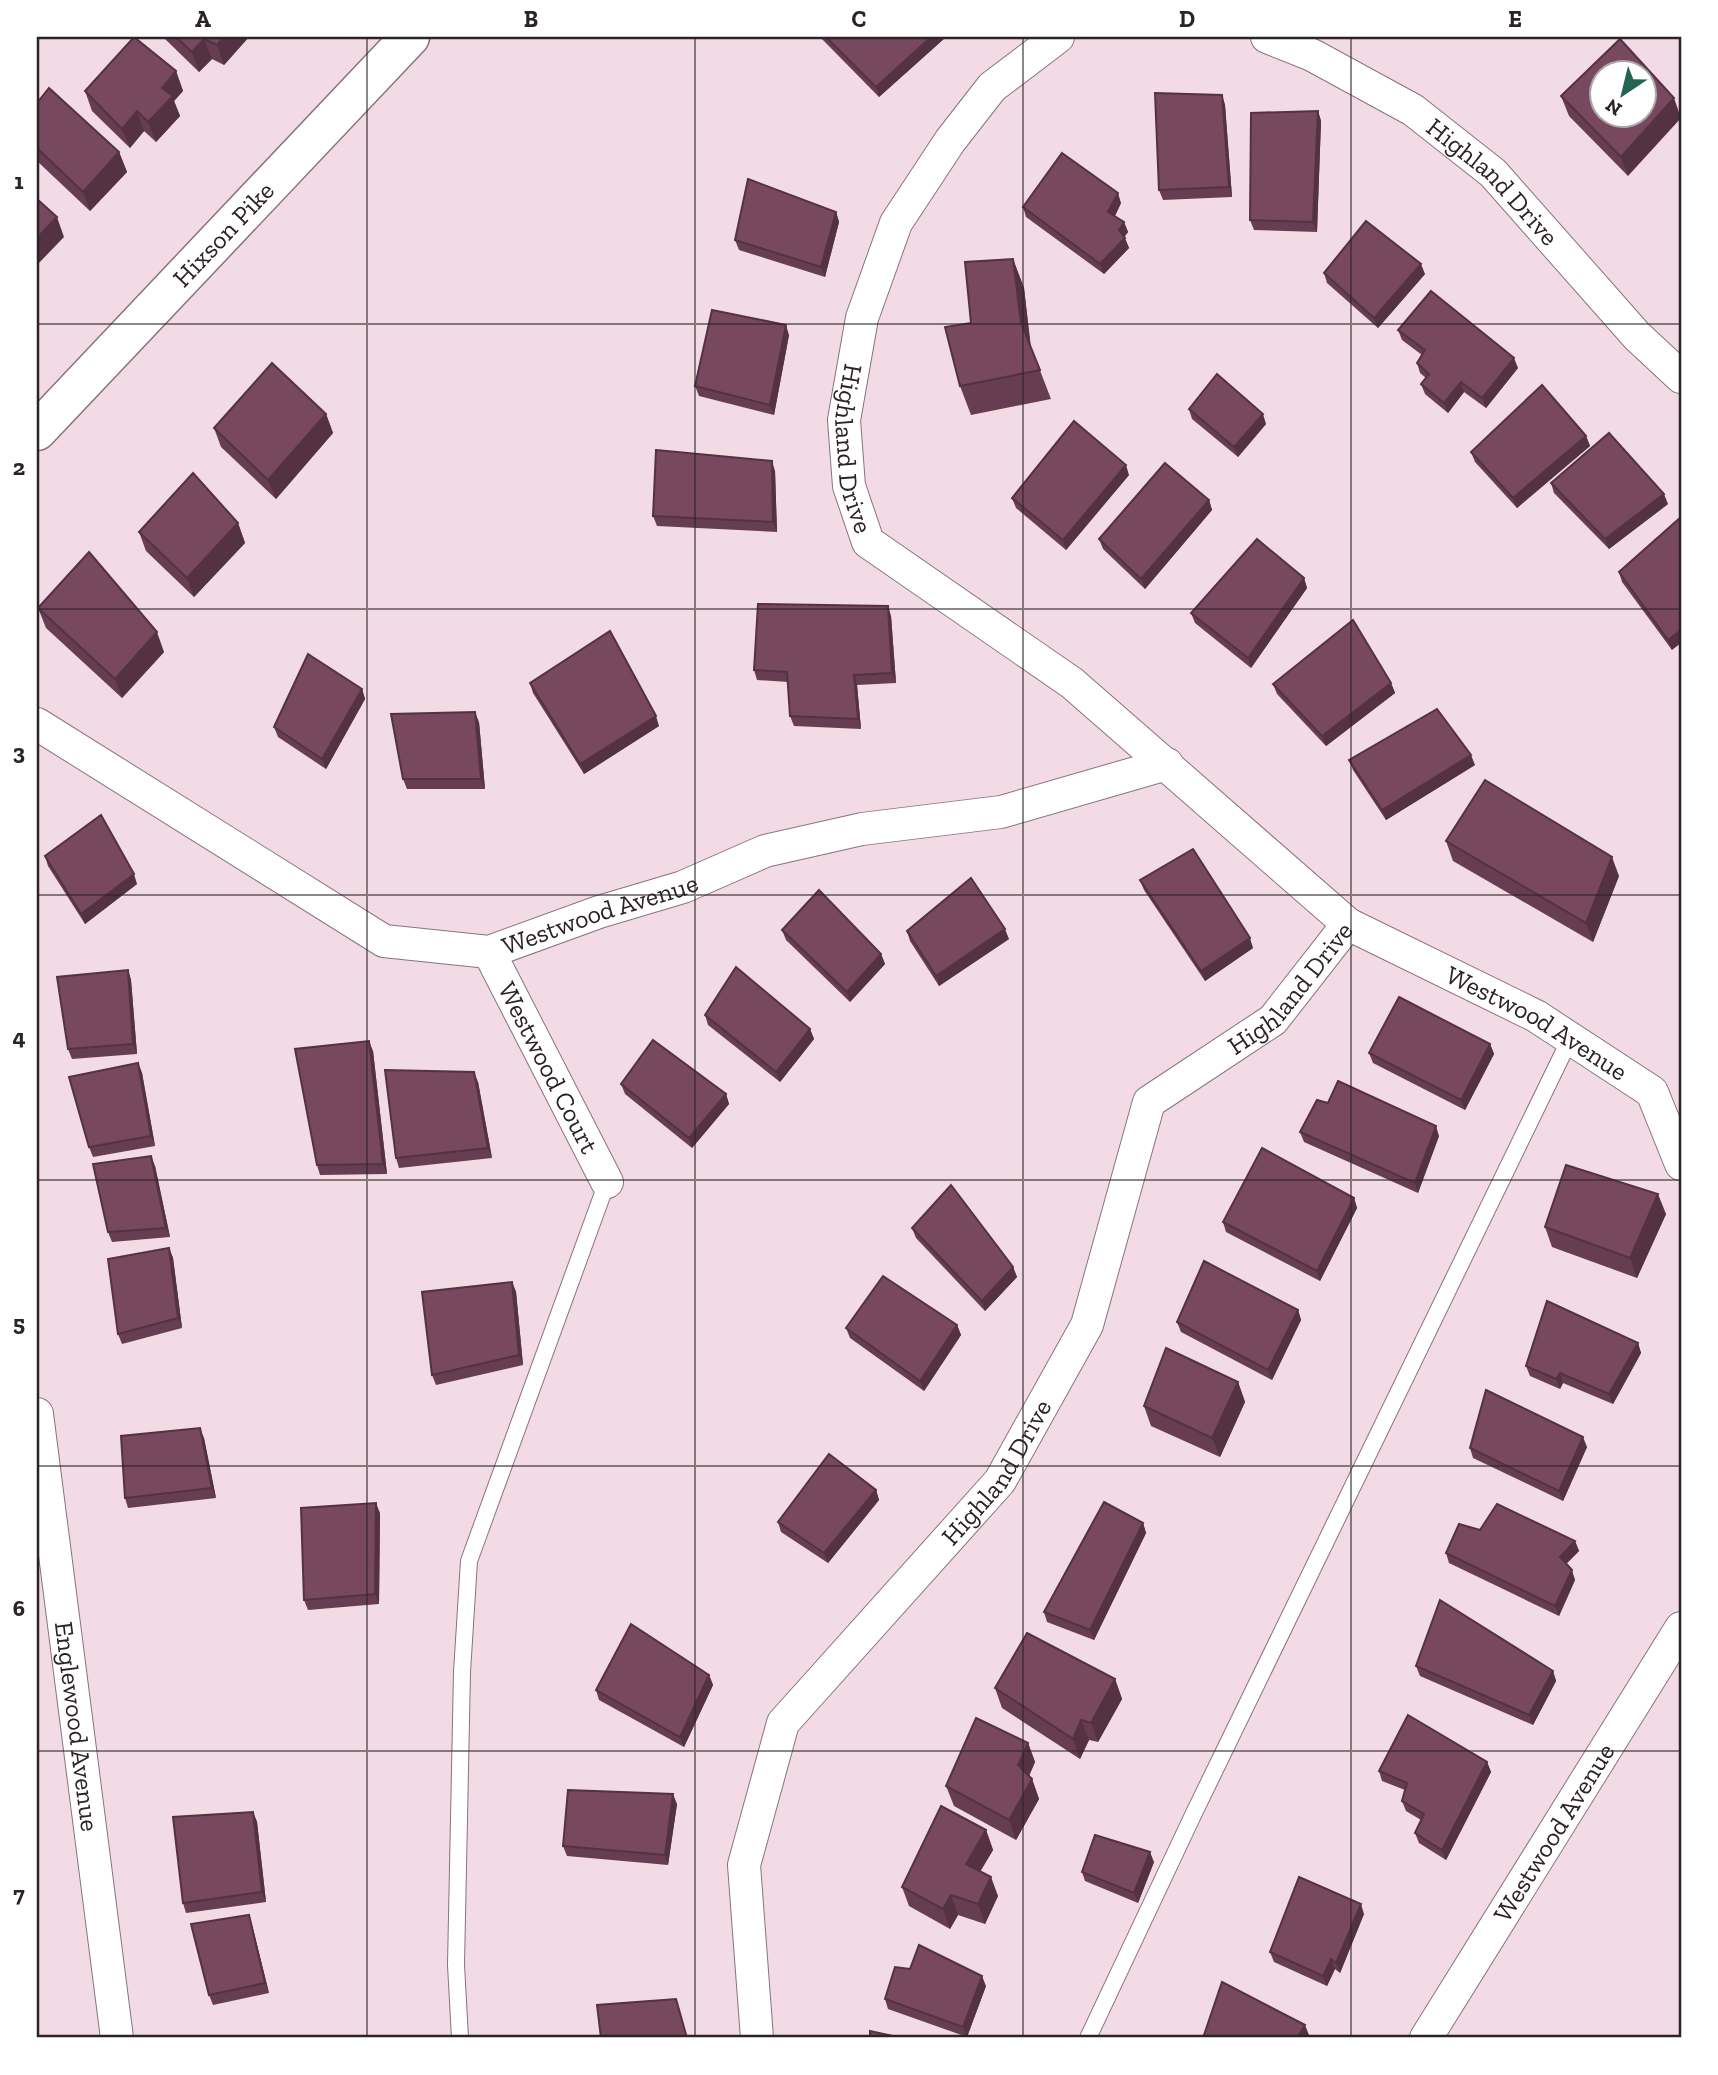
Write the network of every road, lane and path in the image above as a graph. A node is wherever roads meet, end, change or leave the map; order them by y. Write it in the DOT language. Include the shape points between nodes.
graph roads {
  1 [pos="410,37"];
  2 [pos="1058,37"];
  3 [pos="1267,37"];
  4 [pos="1681,377"];
  5 [pos="37,431"];
  6 [pos="37,724"];
  7 [pos="1167,764"];
  8 [pos="1348,924"];
  9 [pos="489,952"];
  10 [pos="1570,1039"];
  11 [pos="1681,1164"];
  12 [pos="607,1182"];
  13 [pos="37,1415"];
  14 [pos="1681,1628"];
  15 [pos="117,2038"];
  16 [pos="460,2038"];
  17 [pos="757,2038"];
  18 [pos="1088,2038"];
  19 [pos="1426,2038"];
  1 -- 5 [label="main road, Hixson Pike"];
  2 -- 7 [label="street, Highland Drive" via="992,87 896,223 862,318 850,382 844,420 849,486 868,542 1072,683"];
  3 -- 4 [label="street, Highland Drive" via="1312,55 1413,110 1493,173 1637,336"];
  6 -- 9 [label="street, Westwood Avenue" via="384,942"];
  7 -- 8 [label="street, Highland Drive"];
  7 -- 9 [label="street, Westwood Avenue" via="1001,812 862,829 765,851 683,887"];
  8 -- 10 [label="street, Westwood Avenue" via="1536,1016"];
  8 -- 17 [label="street, Highland Drive" via="1273,1020 1149,1102 1087,1325 1000,1481 783,1723 744,1865"];
  9 -- 12 [label="street, Westwood Court"];
  10 -- 11 [label="street, Westwood Avenue" via="1652,1092"];
  10 -- 18 [label="lane"];
  12 -- 16 [label="lane" via="469,1561 461,1686 456,1965"];
  13 -- 15 [label="street, Englewood Avenue"];
  14 -- 19 [label="street, Westwood Avenue"];
}
